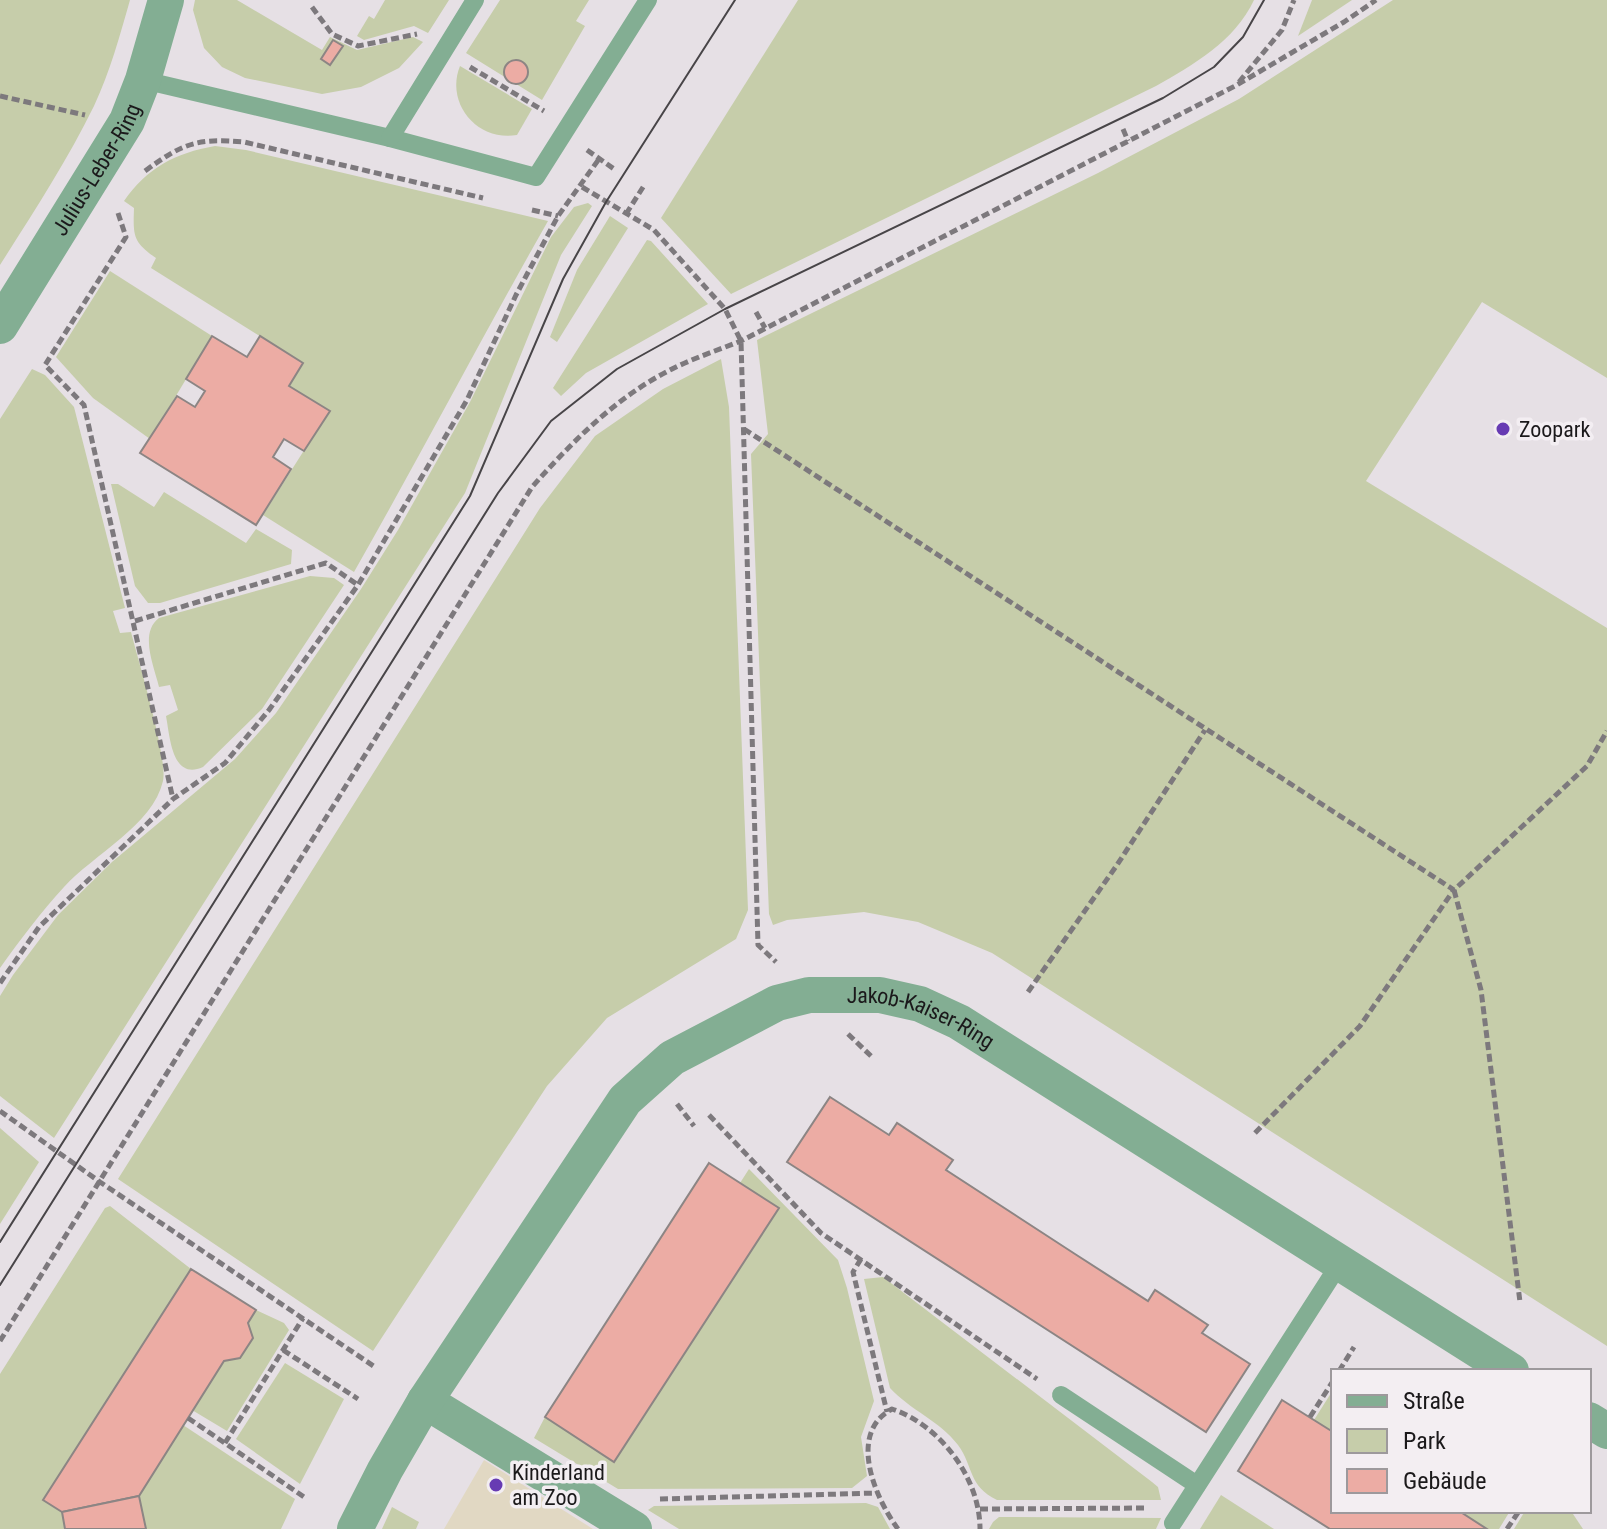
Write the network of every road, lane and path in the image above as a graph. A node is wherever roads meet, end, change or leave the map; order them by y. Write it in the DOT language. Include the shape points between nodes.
graph roads {
  1 [pos="166,0"];
  2 [pos="475,0"];
  3 [pos="648,0"];
  4 [pos="1294,0"];
  5 [pos="1376,0"];
  6 [pos="143,80"];
  7 [pos="1235,86"];
  8 [pos="0,96"];
  9 [pos="96,118"];
  10 [pos="1123,129"];
  11 [pos="390,138"];
  12 [pos="1128,141"];
  13 [pos="599,159"];
  14 [pos="135,178"];
  15 [pos="645,184"];
  16 [pos="582,187"];
  17 [pos="484,198"];
  18 [pos="120,200"];
  19 [pos="528,209"];
  20 [pos="626,214"];
  21 [pos="558,216"];
  22 [pos="756,312"];
  23 [pos="0,326"];
  24 [pos="765,328"];
  25 [pos="741,341"];
  26 [pos="744,429"];
  27 [pos="358,585"];
  28 [pos="135,621"];
  29 [pos="1205,730"];
  30 [pos="1607,731"];
  31 [pos="173,799"];
  32 [pos="1454,890"];
  33 [pos="0,983"];
  34 [pos="1028,992"];
  35 [pos="809,995"];
  36 [pos="0,1111"];
  37 [pos="709,1115"];
  38 [pos="1255,1133"];
  39 [pos="100,1182"];
  40 [pos="861,1259"];
  41 [pos="1340,1263"];
  42 [pos="1520,1302"];
  43 [pos="303,1318"];
  44 [pos="0,1341"];
  45 [pos="1354,1347"];
  46 [pos="283,1350"];
  47 [pos="375,1367"];
  48 [pos="1340,1369"];
  49 [pos="1508,1369"];
  50 [pos="1331,1384"];
  51 [pos="1061,1395"];
  52 [pos="358,1399"];
  53 [pos="425,1401"];
  54 [pos="887,1412"];
  55 [pos="1310,1417"];
  56 [pos="188,1418"];
  57 [pos="225,1443"];
  58 [pos="1197,1485"];
  59 [pos="877,1493"];
  60 [pos="307,1499"];
  61 [pos="980,1509"];
  62 [pos="1178,1516"];
  63 [pos="626,1524"];
  64 [pos="355,1529"];
  65 [pos="898,1529"];
  66 [pos="980,1529"];
  1 -- 6 [label="street, Julius-Leber-Ring"];
  2 -- 11 [label="lane"];
  3 -- 11 [label="lane" via="536,177"];
  4 -- 7 [label="path" via="1282,30"];
  5 -- 7 [label="path"];
  6 -- 11 [label="lane"];
  6 -- 23 [label="street, Julius-Leber-Ring" via="127,121"];
  7 -- 12 [label="path"];
  8 -- 9 [label="path"];
  10 -- 12 [label="path"];
  12 -- 24 [label="path"];
  13 -- 16 [label="path"];
  14 -- 17 [label="path" via="173,150 207,139 244,142"];
  15 -- 20 [label="path"];
  16 -- 20 [label="path"];
  16 -- 21 [label="path"];
  18 -- 28 [label="path" via="117,211 126,237 45,365 84,405"];
  19 -- 21 [label="path"];
  20 -- 25 [label="path" via="654,230 725,309"];
  21 -- 27 [label="path" via="467,400"];
  22 -- 24 [label="path"];
  24 -- 25 [label="path"];
  25 -- 26 [label="path"];
  25 -- 39 [label="path" via="672,369 623,399 572,442 532,487"];
  26 -- 29 [label="path"];
  26 -- 35 [label="path" via="758,945"];
  27 -- 28 [label="path" via="326,563"];
  27 -- 31 [label="path" via="225,763"];
  28 -- 31 [label="path"];
  29 -- 32 [label="path"];
  29 -- 34 [label="path"];
  30 -- 32 [label="path" via="1587,766"];
  31 -- 33 [label="path" via="39,927"];
  32 -- 38 [label="path" via="1360,1026"];
  32 -- 42 [label="path" via="1481,990"];
  35 -- 41 [label="street, Jakob-Kaiser-Ring" via="880,995 920,1004 959,1022"];
  35 -- 53 [label="street, Jakob-Kaiser-Ring" via="777,1003 672,1058 625,1100"];
  36 -- 39 [label="path"];
  37 -- 40 [label="path" via="821,1233"];
  39 -- 43 [label="path"];
  39 -- 44 [label="path"];
  40 -- 51 [label="path"];
  40 -- 54 [label="path" via="853,1272"];
  41 -- 49 [label="street, Jakob-Kaiser-Ring"];
  41 -- 58 [label="lane"];
  43 -- 46 [label="path"];
  43 -- 47 [label="path"];
  45 -- 48 [label="path"];
  46 -- 52 [label="path"];
  46 -- 57 [label="path"];
  50 -- 55 [label="path"];
  51 -- 58 [label="lane"];
  53 -- 63 [label="street"];
  53 -- 64 [label="street, Jakob-Kaiser-Ring"];
  54 -- 59 [label="path" via="874,1424 869,1443"];
  54 -- 61 [label="path" via="912,1416 934,1432 954,1456"];
  56 -- 57 [label="path"];
  57 -- 60 [label="path"];
  58 -- 62 [label="lane"];
  59 -- 63 [label="path" via="631,1500"];
  59 -- 65 [label="path"];
  61 -- 62 [label="path"];
  61 -- 66 [label="path"];
}
